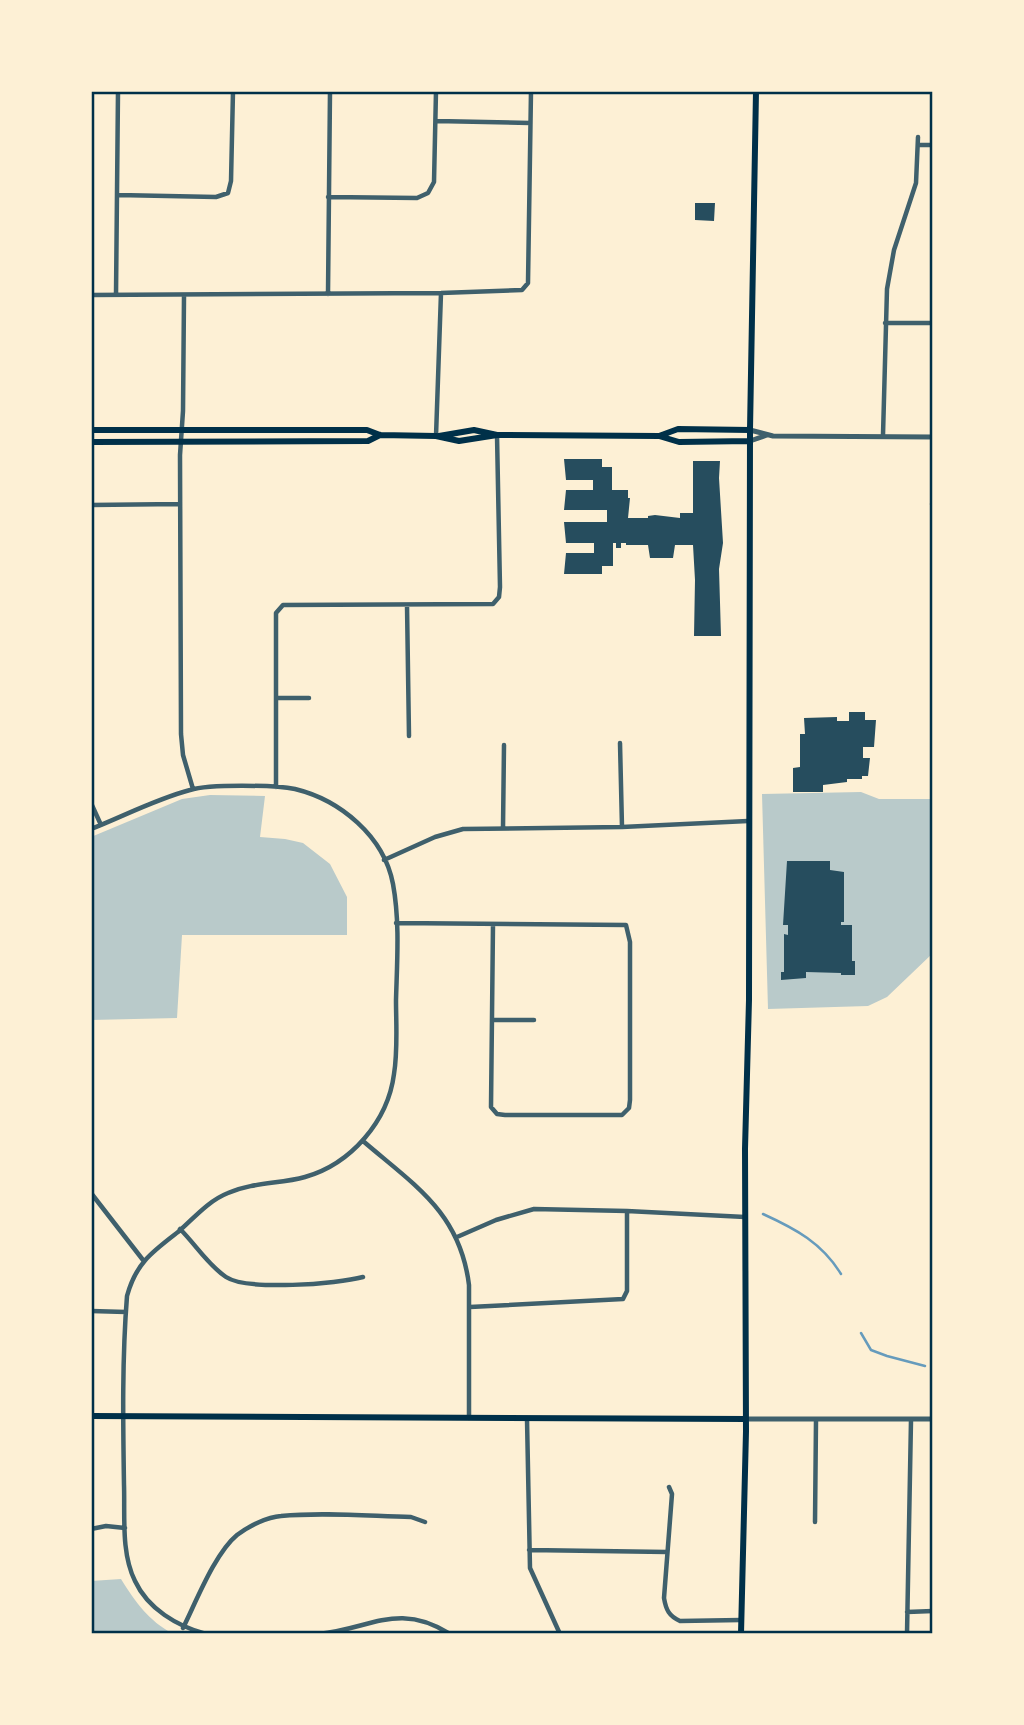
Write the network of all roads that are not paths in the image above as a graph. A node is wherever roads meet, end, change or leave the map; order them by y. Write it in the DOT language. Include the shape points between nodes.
graph roads {
  1 [pos="118,91"];
  2 [pos="233,91"];
  3 [pos="330,91"];
  4 [pos="436,91"];
  5 [pos="531,91"];
  6 [pos="755,91"];
  7 [pos="436,121"];
  8 [pos="530,123"];
  9 [pos="918,137"];
  10 [pos="918,145"];
  11 [pos="933,145"];
  12 [pos="118,195"];
  13 [pos="328,197"];
  14 [pos="441,293"];
  15 [pos="328,294"];
  16 [pos="91,295"];
  17 [pos="116,295"];
  18 [pos="184,296"];
  19 [pos="885,323"];
  20 [pos="933,323"];
  21 [pos="91,430"];
  22 [pos="181,430"];
  23 [pos="750,430"];
  24 [pos="380,435"];
  25 [pos="497,435"];
  26 [pos="769,435"];
  27 [pos="883,435"];
  28 [pos="436,436"];
  29 [pos="659,436"];
  30 [pos="933,437"];
  31 [pos="750,441"];
  32 [pos="91,442"];
  33 [pos="180,442"];
  34 [pos="91,505"];
  35 [pos="180,505"];
  36 [pos="407,605"];
  37 [pos="277,698"];
  38 [pos="309,698"];
  39 [pos="409,736"];
  40 [pos="620,743"];
  41 [pos="504,745"];
  42 [pos="276,787"];
  43 [pos="193,789"];
  44 [pos="91,803"];
  45 [pos="748,821"];
  46 [pos="101,825"];
  47 [pos="622,827"];
  48 [pos="503,828"];
  49 [pos="91,829"];
  50 [pos="384,860"];
  51 [pos="396,923"];
  52 [pos="493,924"];
  53 [pos="492,1020"];
  54 [pos="534,1020"];
  55 [pos="363,1140"];
  56 [pos="91,1193"];
  57 [pos="628,1211"];
  58 [pos="746,1217"];
  59 [pos="180,1230"];
  60 [pos="457,1237"];
  61 [pos="143,1260"];
  62 [pos="363,1277"];
  63 [pos="470,1307"];
  64 [pos="91,1311"];
  65 [pos="126,1312"];
  66 [pos="91,1416"];
  67 [pos="122,1417"];
  68 [pos="469,1418"];
  69 [pos="527,1419"];
  70 [pos="746,1419"];
  71 [pos="933,1419"];
  72 [pos="816,1420"];
  73 [pos="911,1420"];
  74 [pos="669,1487"];
  75 [pos="425,1522"];
  76 [pos="815,1522"];
  77 [pos="125,1528"];
  78 [pos="91,1529"];
  79 [pos="529,1550"];
  80 [pos="667,1552"];
  81 [pos="933,1611"];
  82 [pos="907,1612"];
  83 [pos="741,1620"];
  84 [pos="355,1626"];
  85 [pos="183,1628"];
  86 [pos="206,1634"];
  87 [pos="319,1634"];
  88 [pos="356,1634"];
  89 [pos="450,1634"];
  90 [pos="560,1634"];
  91 [pos="741,1634"];
  92 [pos="907,1634"];
  1 -- 12 [label="street"];
  2 -- 12 [label="street" via="228,193 216,197"];
  3 -- 13 [label="street"];
  4 -- 7 [label="street"];
  5 -- 8 [label="street"];
  6 -- 23 [label="main road"];
  7 -- 8 [label="street"];
  7 -- 13 [label="street" via="434,182 428,193 417,198"];
  8 -- 14 [label="street" via="528,283 516,292"];
  9 -- 10 [label="street"];
  10 -- 11 [label="street"];
  10 -- 19 [label="street" via="916,183 892,260"];
  12 -- 17 [label="street"];
  13 -- 15 [label="street"];
  14 -- 15 [label="street"];
  14 -- 28 [label="street"];
  15 -- 18 [label="street"];
  16 -- 17 [label="street"];
  17 -- 18 [label="street"];
  18 -- 22 [label="street"];
  19 -- 20 [label="street"];
  19 -- 27 [label="street"];
  21 -- 22 [label="main road"];
  22 -- 24 [label="main road" via="367,430"];
  22 -- 33 [label="street"];
  23 -- 26 [label="street"];
  23 -- 29 [label="main road" via="678,429"];
  23 -- 31 [label="main road"];
  24 -- 28 [label="main road"];
  24 -- 33 [label="main road" via="368,441"];
  25 -- 28 [label="main road" via="474,430"];
  25 -- 29 [label="main road"];
  25 -- 36 [label="street" via="499,597 485,605"];
  26 -- 27 [label="street"];
  26 -- 31 [label="street"];
  27 -- 30 [label="street"];
  29 -- 31 [label="main road" via="679,442"];
  31 -- 45 [label="main road"];
  32 -- 33 [label="main road"];
  33 -- 35 [label="street"];
  34 -- 35 [label="street"];
  35 -- 43 [label="street" via="181,734"];
  36 -- 37 [label="street" via="283,605 276,613"];
  36 -- 39 [label="street"];
  37 -- 38 [label="street"];
  37 -- 42 [label="street"];
  40 -- 47 [label="street"];
  41 -- 48 [label="street"];
  42 -- 43 [label="street"];
  42 -- 50 [label="street" via="310,794 339,808 367,833"];
  43 -- 46 [label="street"];
  44 -- 46 [label="street"];
  45 -- 47 [label="street"];
  45 -- 58 [label="main road"];
  46 -- 49 [label="street"];
  47 -- 48 [label="street"];
  48 -- 50 [label="street" via="449,832"];
  50 -- 51 [label="street" via="391,877"];
  51 -- 52 [label="street"];
  51 -- 55 [label="street" via="395,1072 387,1102"];
  52 -- 53 [label="street"];
  52 -- 53 [label="street" via="626,925 630,942 629,1108 616,1117 497,1114 490,1097"];
  53 -- 54 [label="street"];
  55 -- 59 [label="street" via="324,1170 228,1193"];
  55 -- 60 [label="street" via="433,1202"];
  56 -- 61 [label="street"];
  57 -- 58 [label="street"];
  57 -- 60 [label="street" via="534,1209"];
  57 -- 63 [label="street" via="627,1291 623,1299"];
  58 -- 70 [label="main road"];
  59 -- 61 [label="street"];
  59 -- 62 [label="street" via="229,1279 251,1284 322,1283"];
  60 -- 63 [label="street" via="467,1268"];
  61 -- 65 [label="street" via="131,1283"];
  63 -- 68 [label="street"];
  64 -- 65 [label="street"];
  65 -- 67 [label="street"];
  66 -- 67 [label="main road"];
  67 -- 68 [label="main road"];
  67 -- 77 [label="street"];
  68 -- 69 [label="main road"];
  69 -- 70 [label="main road"];
  69 -- 79 [label="street"];
  70 -- 72 [label="street"];
  70 -- 83 [label="main road"];
  71 -- 73 [label="street"];
  72 -- 73 [label="street"];
  72 -- 76 [label="street"];
  73 -- 82 [label="street"];
  74 -- 80 [label="street"];
  75 -- 85 [label="street" via="411,1517 279,1516 256,1524 236,1536 220,1558"];
  77 -- 78 [label="street"];
  77 -- 85 [label="street" via="127,1555 142,1594"];
  79 -- 80 [label="street"];
  79 -- 90 [label="street" via="535,1583"];
  80 -- 83 [label="street" via="664,1598 672,1618"];
  81 -- 82 [label="street"];
  82 -- 92 [label="street"];
  83 -- 91 [label="main road"];
  84 -- 87 [label="street"];
  84 -- 88 [label="street"];
  84 -- 89 [label="street" via="415,1618"];
  85 -- 86 [label="street"];
}
